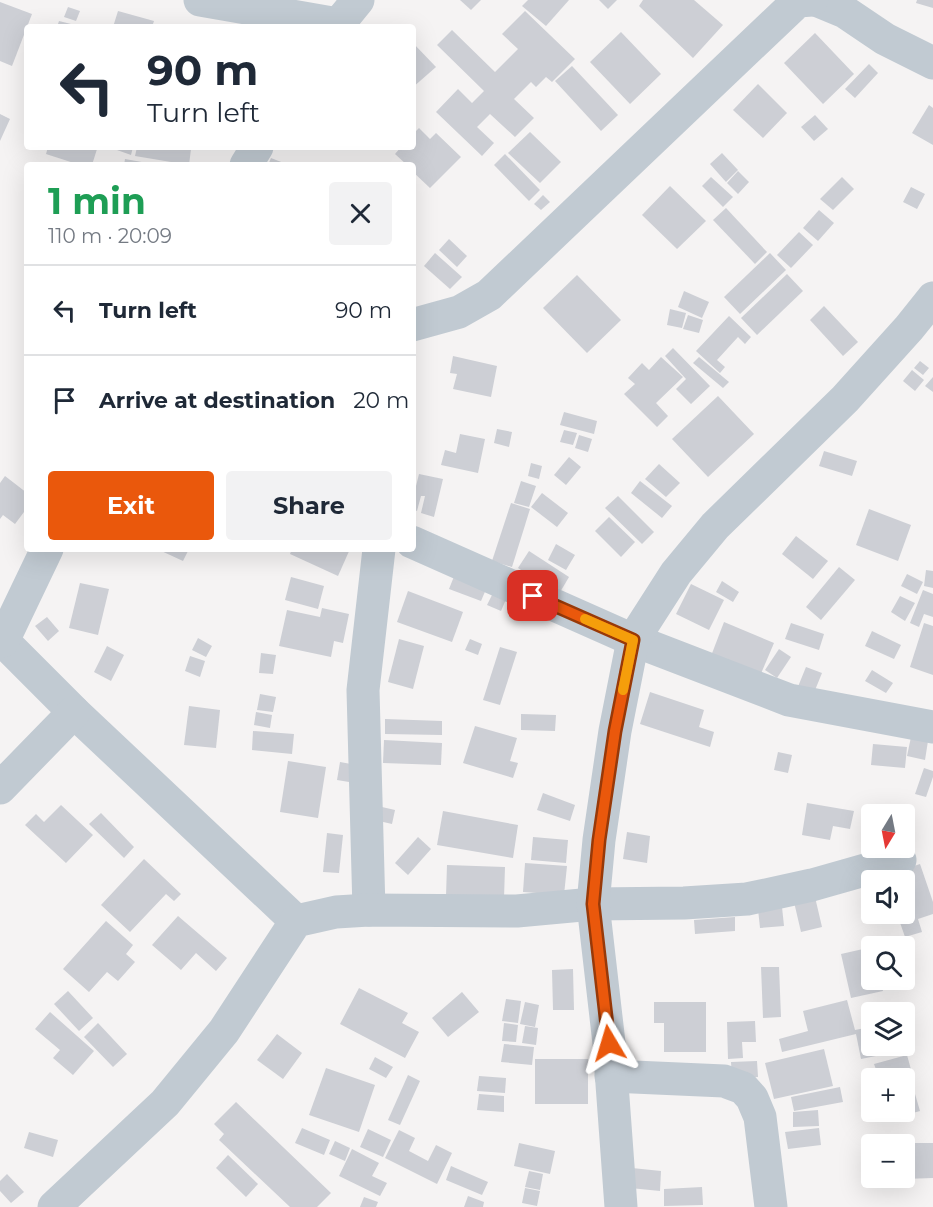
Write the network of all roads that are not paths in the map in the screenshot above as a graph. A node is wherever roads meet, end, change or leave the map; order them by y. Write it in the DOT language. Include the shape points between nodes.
graph roads {
  1 [pos="200,0"];
  2 [pos="806,0"];
  3 [pos="344,17"];
  4 [pos="933,63"];
  5 [pos="933,298"];
  6 [pos="416,324"];
  7 [pos="416,544"];
  8 [pos="45,552"];
  9 [pos="379,552"];
  10 [pos="1,640"];
  11 [pos="633,640"];
  12 [pos="74,712"];
  13 [pos="933,727"];
  14 [pos="0,788"];
  15 [pos="900,860"];
  16 [pos="593,904"];
  17 [pos="369,910"];
  18 [pos="296,921"];
  19 [pos="611,1076"];
  20 [pos="58,1206"];
  21 [pos="621,1207"];
  22 [pos="771,1207"];
  1 -- 3 [label="street"];
  2 -- 4 [label="street" via="845,12 885,39"];
  2 -- 6 [label="street" via="489,295 459,312"];
  5 -- 11 [label="street" via="845,399 715,526 676,573"];
  7 -- 11 [label="street"];
  8 -- 10 [label="street"];
  9 -- 17 [label="street" via="363,690"];
  10 -- 12 [label="street"];
  11 -- 13 [label="street" via="789,699"];
  11 -- 16 [label="street" via="613,742"];
  12 -- 14 [label="street"];
  12 -- 18 [label="street"];
  15 -- 16 [label="street" via="747,899"];
  16 -- 17 [label="street" via="517,911"];
  16 -- 19 [label="street"];
  17 -- 18 [label="street"];
  18 -- 20 [label="street" via="224,1031 165,1103"];
  19 -- 21 [label="street"];
  19 -- 22 [label="street" via="724,1081 743,1088 760,1116"];
}
